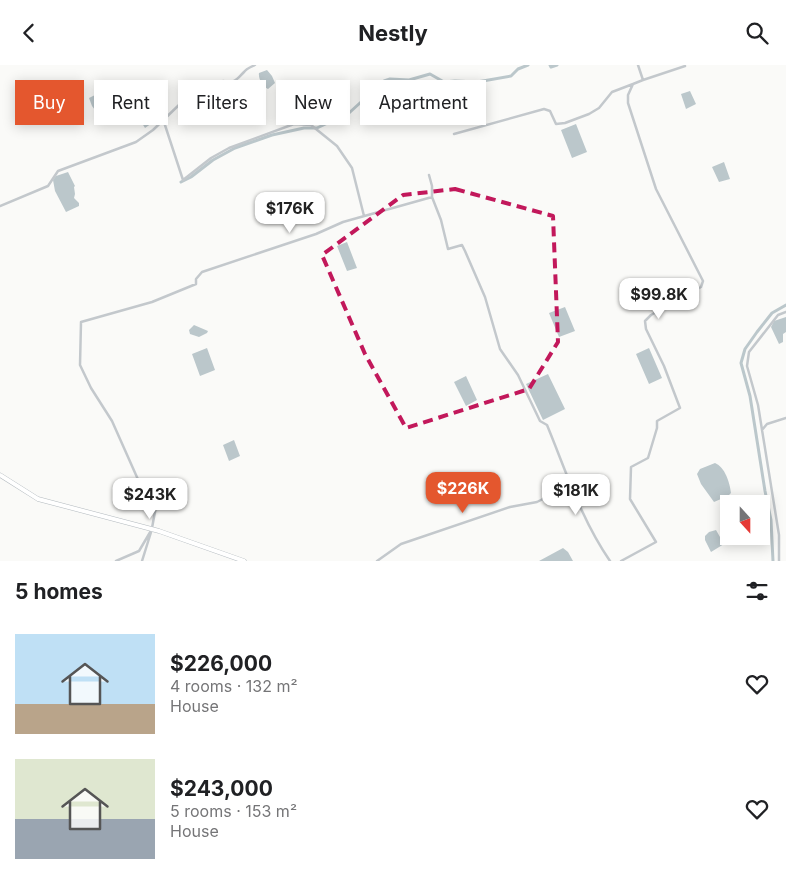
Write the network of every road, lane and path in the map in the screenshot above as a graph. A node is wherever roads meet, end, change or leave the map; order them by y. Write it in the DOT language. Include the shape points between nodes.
graph roads {
  1 [pos="255,65"];
  2 [pos="638,65"];
  3 [pos="685,66"];
  4 [pos="643,80"];
  5 [pos="633,84"];
  6 [pos="168,115"];
  7 [pos="158,125"];
  8 [pos="165,125"];
  9 [pos="454,134"];
  10 [pos="429,175"];
  11 [pos="432,197"];
  12 [pos="0,207"];
  13 [pos="364,216"];
  14 [pos="786,312"];
  15 [pos="786,418"];
  16 [pos="762,430"];
  17 [pos="0,475"];
  18 [pos="568,483"];
  19 [pos="152,529"];
  20 [pos="116,561"];
  21 [pos="142,561"];
  22 [pos="244,561"];
  23 [pos="377,561"];
  24 [pos="610,561"];
  25 [pos="621,561"];
  26 [pos="780,561"];
  1 -- 6 [label="street" via="244,71 240,78 232,82 223,81 181,103"];
  2 -- 4 [label="street"];
  3 -- 4 [label="street"];
  4 -- 5 [label="street"];
  5 -- 9 [label="street" via="612,92 599,108 589,114 565,123 556,124 550,111 544,109"];
  5 -- 25 [label="street" via="628,103 649,171 703,281 701,287 645,321 680,408 657,421 648,458 631,467 630,499 656,542"];
  7 -- 12 [label="street" via="136,142 58,171 48,186"];
  8 -- 13 [label="street" via="183,180 229,148 294,124 311,125 337,146 352,168"];
  10 -- 11 [label="street"];
  11 -- 13 [label="street"];
  11 -- 18 [label="street" via="448,249 462,245 466,251 485,297 500,349 518,375 540,421 547,425"];
  13 -- 19 [label="street" via="202,272 196,279 196,285 152,302 81,322 80,365 90,388 112,421 140,484 157,501"];
  14 -- 16 [label="street" via="778,315 749,352 747,366"];
  15 -- 16 [label="street" via="767,424"];
  16 -- 26 [label="street" via="779,535"];
  17 -- 19 [label="main road" via="38,499"];
  18 -- 23 [label="street" via="568,486 537,502 510,507 402,545"];
  18 -- 24 [label="street"];
  19 -- 20 [label="street" via="139,551"];
  19 -- 21 [label="street"];
  19 -- 22 [label="main road"];
}
